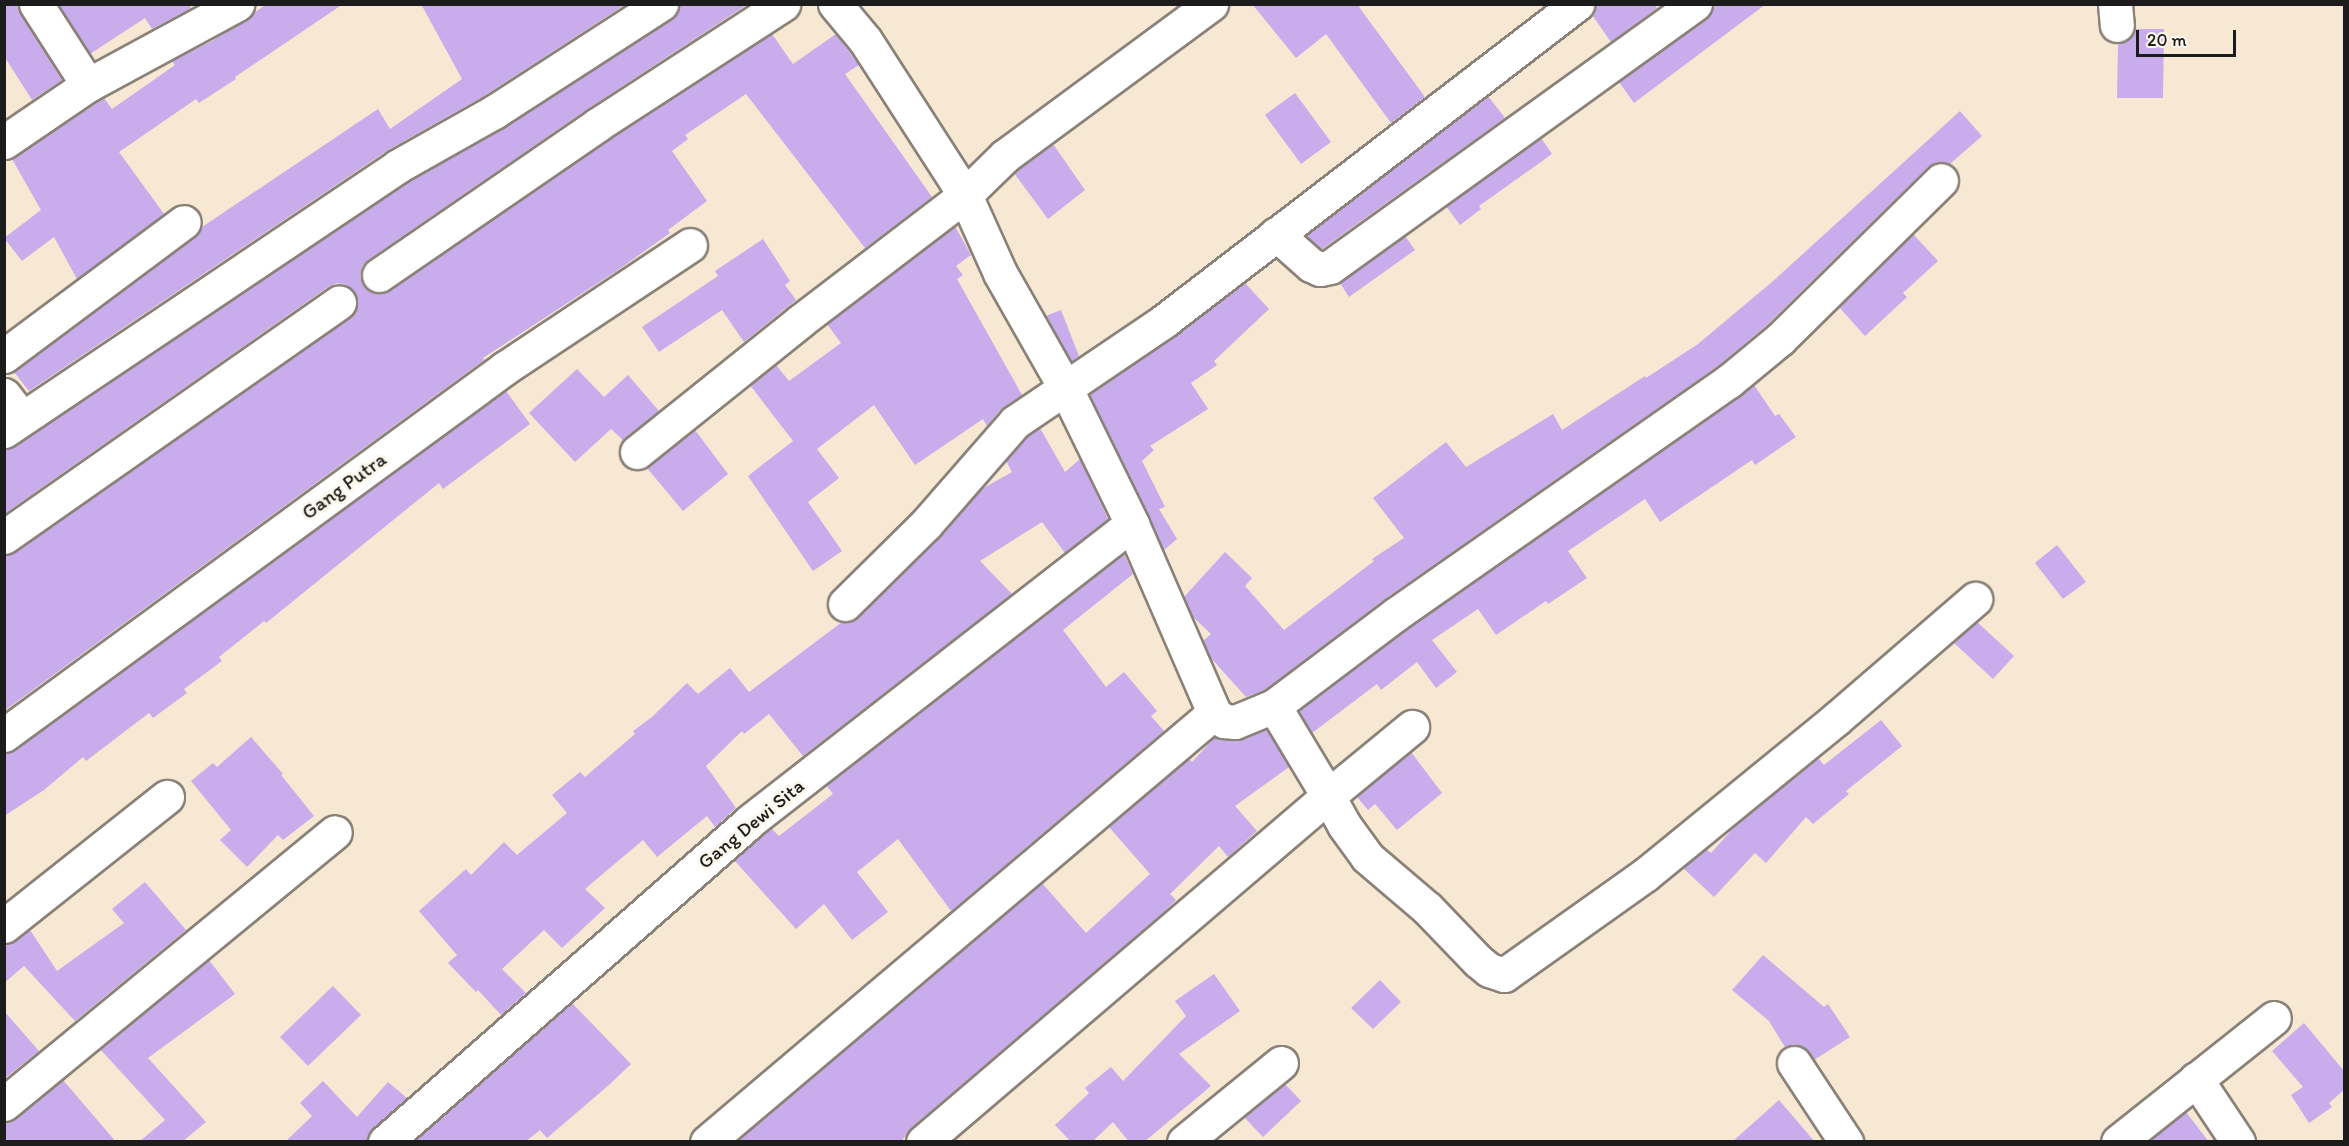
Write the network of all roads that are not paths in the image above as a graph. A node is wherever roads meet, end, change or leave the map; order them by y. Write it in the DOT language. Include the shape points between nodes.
graph roads {
  1 [pos="36,4"];
  2 [pos="237,4"];
  3 [pos="661,4"];
  4 [pos="783,4"];
  5 [pos="835,4"];
  6 [pos="1211,4"];
  7 [pos="1577,4"];
  8 [pos="1695,4"];
  9 [pos="199,14"];
  10 [pos="88,85"];
  11 [pos="4,142"];
  12 [pos="1941,180"];
  13 [pos="965,195"];
  14 [pos="183,222"];
  15 [pos="1276,234"];
  16 [pos="690,245"];
  17 [pos="379,275"];
  18 [pos="339,302"];
  19 [pos="4,356"];
  20 [pos="1066,389"];
  21 [pos="10,415"];
  22 [pos="637,452"];
  23 [pos="1132,525"];
  24 [pos="4,537"];
  25 [pos="1975,599"];
  26 [pos="845,604"];
  27 [pos="1274,706"];
  28 [pos="1214,713"];
  29 [pos="1412,727"];
  30 [pos="4,735"];
  31 [pos="1328,796"];
  32 [pos="167,797"];
  33 [pos="335,832"];
  34 [pos="4,926"];
  35 [pos="2274,1018"];
  36 [pos="1281,1063"];
  37 [pos="1794,1063"];
  38 [pos="2196,1079"];
  39 [pos="4,1104"];
  40 [pos="385,1142"];
  41 [pos="707,1142"];
  42 [pos="923,1142"];
  43 [pos="1184,1142"];
  44 [pos="1846,1142"];
  45 [pos="2118,1142"];
  46 [pos="2238,1142"];
  1 -- 10 [label="street"];
  2 -- 9 [label="street"];
  3 -- 21 [label="street" via="494,112 398,166"];
  4 -- 17 [label="street" via="597,125"];
  5 -- 13 [label="street" via="865,40"];
  6 -- 13 [label="street" via="1005,156"];
  7 -- 15 [label="street"];
  8 -- 15 [label="street" via="1330,267 1311,265"];
  9 -- 10 [label="street"];
  10 -- 11 [label="street"];
  12 -- 27 [label="street" via="1780,339 1729,381 1396,614"];
  13 -- 20 [label="street" via="1000,273"];
  13 -- 22 [label="street" via="798,322"];
  14 -- 19 [label="street"];
  15 -- 20 [label="street" via="1164,321"];
  16 -- 30 [label="street, Gang Putra" via="505,368"];
  18 -- 24 [label="street"];
  20 -- 23 [label="street"];
  20 -- 26 [label="street" via="1015,422 926,524"];
  23 -- 28 [label="street"];
  23 -- 40 [label="street, Gang Dewi Sita" via="750,821"];
  25 -- 31 [label="street" via="1646,874 1504,975 1478,961 1427,908 1367,857"];
  27 -- 28 [label="street" via="1235,722 1224,721"];
  27 -- 31 [label="street"];
  28 -- 41 [label="street"];
  29 -- 31 [label="street"];
  31 -- 42 [label="street"];
  32 -- 34 [label="street"];
  33 -- 39 [label="street"];
  35 -- 38 [label="street"];
  36 -- 43 [label="street"];
  37 -- 44 [label="street"];
  38 -- 45 [label="street"];
  38 -- 46 [label="street"];
}
